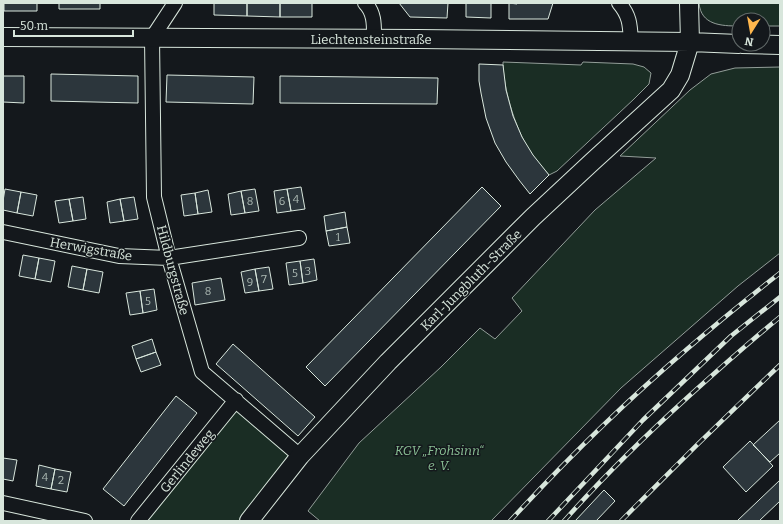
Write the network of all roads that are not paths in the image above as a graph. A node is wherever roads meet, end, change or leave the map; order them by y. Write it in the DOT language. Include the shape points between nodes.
graph roads {
  1 [pos="175,3"];
  2 [pos="365,3"];
  3 [pos="619,3"];
  4 [pos="689,3"];
  5 [pos="3,37"];
  6 [pos="152,38"];
  7 [pos="374,39"];
  8 [pos="631,42"];
  9 [pos="690,42"];
  10 [pos="731,44"];
  11 [pos="3,232"];
  12 [pos="299,238"];
  13 [pos="169,258"];
  14 [pos="236,400"];
  15 [pos="300,456"];
  16 [pos="3,503"];
  17 [pos="85,521"];
  18 [pos="138,521"];
  19 [pos="250,521"];
  1 -- 6 [label="street"];
  2 -- 7 [label="street" via="372,13"];
  3 -- 8 [label="street" via="629,21"];
  4 -- 9 [label="street, Karl-Jungbluth-Straße"];
  5 -- 6 [label="street, Liechtensteinstraße"];
  6 -- 7 [label="street, Liechtensteinstraße"];
  6 -- 13 [label="street, Hildburgstraße" via="154,197"];
  7 -- 8 [label="street, Liechtensteinstraße"];
  8 -- 9 [label="street, Liechtensteinstraße"];
  9 -- 10 [label="street, Liechtensteinstraße"];
  9 -- 15 [label="street, Karl-Jungbluth-Straße" via="680,75 671,90 533,217 388,362"];
  11 -- 13 [label="street, Herwigstraße" via="119,256"];
  12 -- 13 [label="street, Herwigstraße"];
  13 -- 14 [label="street, Hildburgstraße" via="202,372"];
  14 -- 15 [label="street, Hildburgstraße"];
  14 -- 18 [label="street, Gerlindeweg"];
  15 -- 19 [label="street, Karl-Jungbluth-Straße"];
  16 -- 17 [label="street"];
}
